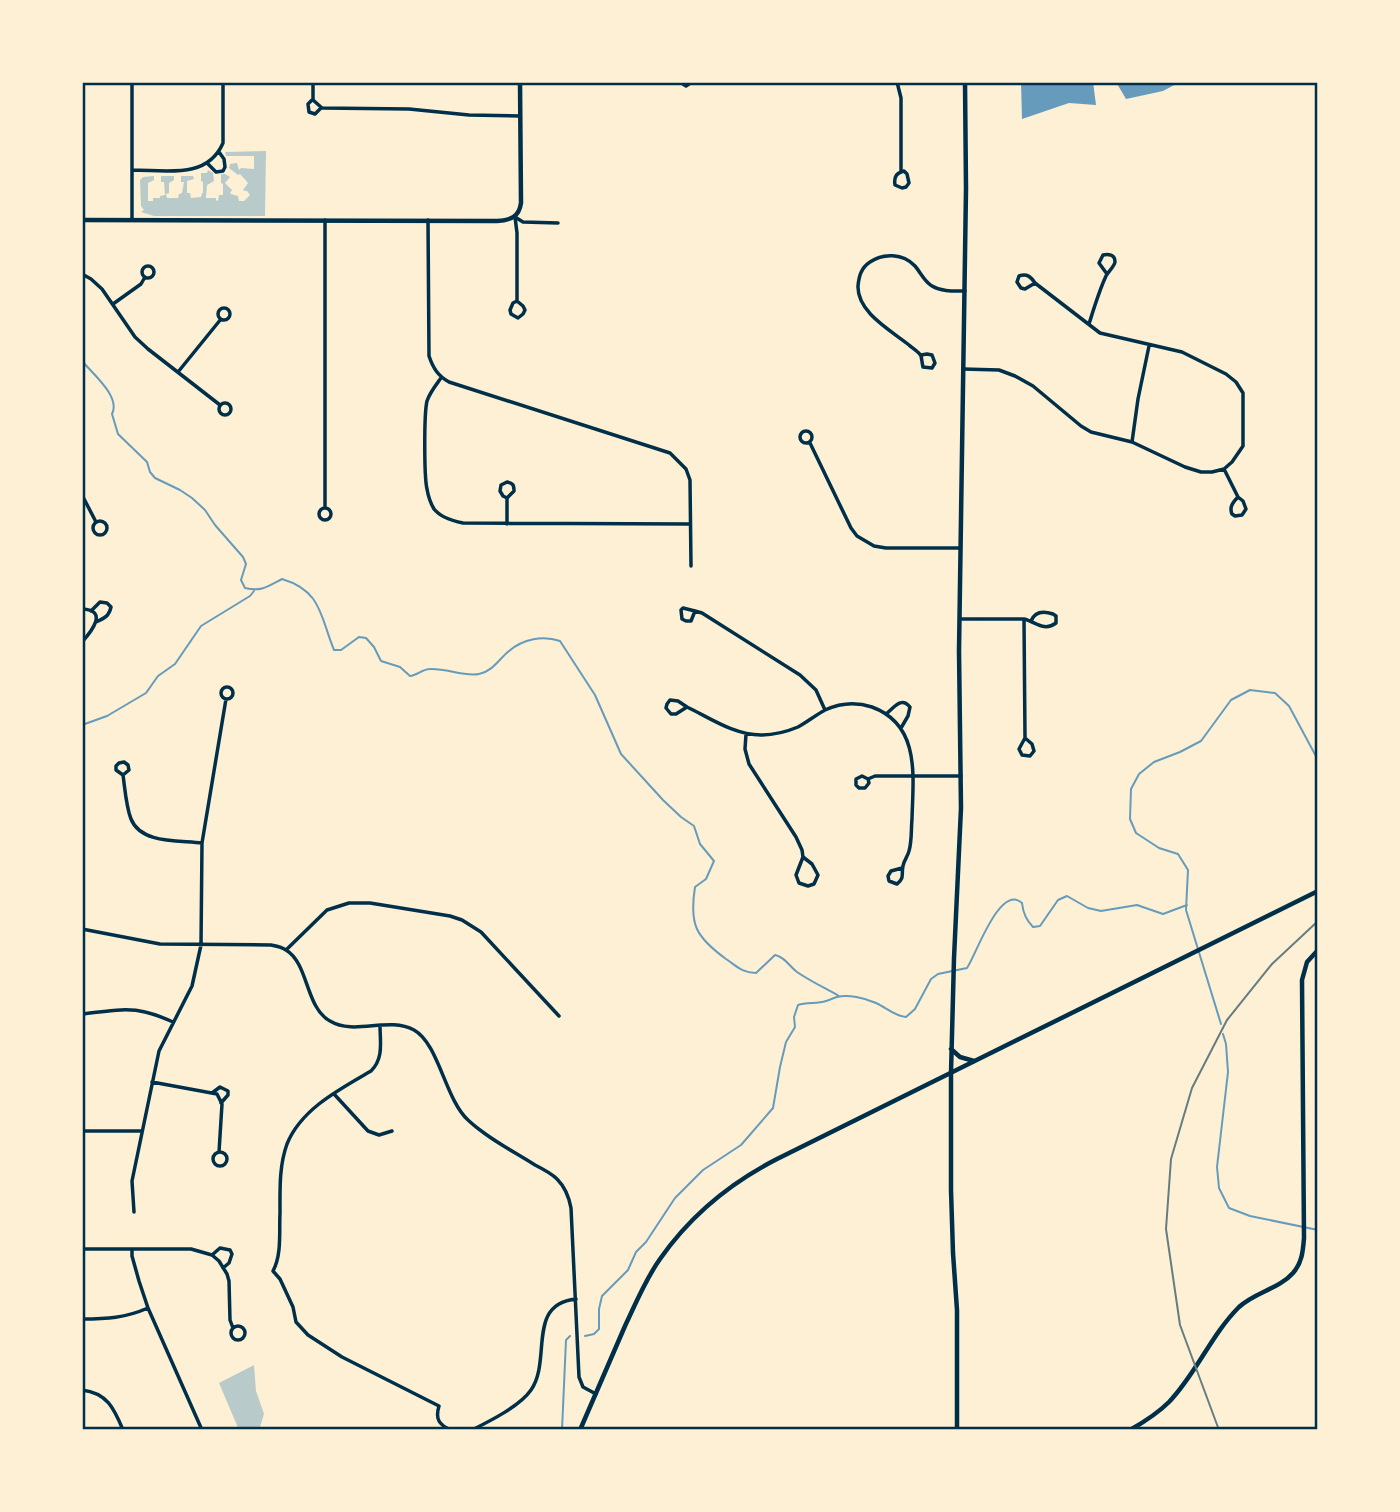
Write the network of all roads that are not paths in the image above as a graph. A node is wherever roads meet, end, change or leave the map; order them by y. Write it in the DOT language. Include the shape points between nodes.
graph roads {
  1 [pos="132,82"];
  2 [pos="223,82"];
  3 [pos="313,82"];
  4 [pos="520,82"];
  5 [pos="680,82"];
  6 [pos="692,82"];
  7 [pos="897,82"];
  8 [pos="965,82"];
  9 [pos="313,99"];
  10 [pos="321,108"];
  11 [pos="520,116"];
  12 [pos="219,152"];
  13 [pos="207,163"];
  14 [pos="132,170"];
  15 [pos="901,172"];
  16 [pos="515,217"];
  17 [pos="82,220"];
  18 [pos="132,220"];
  19 [pos="326,220"];
  20 [pos="428,220"];
  21 [pos="558,223"];
  22 [pos="82,274"];
  23 [pos="1107,274"];
  24 [pos="145,277"];
  25 [pos="1035,283"];
  26 [pos="964,291"];
  27 [pos="517,301"];
  28 [pos="113,303"];
  29 [pos="221,319"];
  30 [pos="1089,324"];
  31 [pos="1149,346"];
  32 [pos="921,355"];
  33 [pos="963,369"];
  34 [pos="178,372"];
  35 [pos="441,377"];
  36 [pos="220,405"];
  37 [pos="1132,442"];
  38 [pos="810,443"];
  39 [pos="1224,468"];
  40 [pos="82,495"];
  41 [pos="1238,497"];
  42 [pos="507,498"];
  43 [pos="325,507"];
  44 [pos="96,522"];
  45 [pos="508,524"];
  46 [pos="690,524"];
  47 [pos="962,548"];
  48 [pos="691,566"];
  49 [pos="82,610"];
  50 [pos="91,611"];
  51 [pos="695,611"];
  52 [pos="960,619"];
  53 [pos="1024,620"];
  54 [pos="1031,621"];
  55 [pos="96,622"];
  56 [pos="82,642"];
  57 [pos="226,699"];
  58 [pos="687,707"];
  59 [pos="825,710"];
  60 [pos="886,714"];
  61 [pos="901,728"];
  62 [pos="746,734"];
  63 [pos="1026,738"];
  64 [pos="123,775"];
  65 [pos="961,776"];
  66 [pos="913,777"];
  67 [pos="867,779"];
  68 [pos="202,843"];
  69 [pos="803,857"];
  70 [pos="902,868"];
  71 [pos="1318,891"];
  72 [pos="82,929"];
  73 [pos="201,945"];
  74 [pos="286,950"];
  75 [pos="1318,950"];
  76 [pos="82,1014"];
  77 [pos="559,1016"];
  78 [pos="173,1022"];
  79 [pos="380,1025"];
  80 [pos="951,1049"];
  81 [pos="974,1061"];
  82 [pos="951,1073"];
  83 [pos="152,1082"];
  84 [pos="212,1093"];
  85 [pos="334,1094"];
  86 [pos="221,1103"];
  87 [pos="82,1131"];
  88 [pos="142,1131"];
  89 [pos="393,1132"];
  90 [pos="219,1152"];
  91 [pos="134,1212"];
  92 [pos="82,1249"];
  93 [pos="132,1249"];
  94 [pos="212,1255"];
  95 [pos="223,1268"];
  96 [pos="577,1299"];
  97 [pos="148,1308"];
  98 [pos="82,1319"];
  99 [pos="233,1328"];
  100 [pos="82,1390"];
  101 [pos="596,1394"];
  102 [pos="1133,1429"];
  103 [pos="123,1430"];
  104 [pos="202,1430"];
  105 [pos="451,1430"];
  106 [pos="472,1430"];
  107 [pos="580,1430"];
  108 [pos="957,1430"];
  1 -- 14 [label="street"];
  2 -- 12 [label="street" via="224,131"];
  3 -- 9 [label="street"];
  4 -- 11 [label="street"];
  5 -- 6 [label="street" via="686,86"];
  7 -- 15 [label="street"];
  8 -- 26 [label="street"];
  9 -- 10 [label="street"];
  9 -- 10 [label="street" via="309,112 315,114"];
  10 -- 11 [label="street"];
  11 -- 16 [label="street" via="521,203"];
  12 -- 13 [label="street"];
  12 -- 13 [label="street" via="223,171 216,172"];
  13 -- 14 [label="street" via="190,171"];
  14 -- 18 [label="street"];
  15 -- 15 [label="street" via="894,181 902,188 909,184 907,174"];
  16 -- 20 [label="street"];
  16 -- 21 [label="street" via="523,222"];
  16 -- 27 [label="street"];
  17 -- 18 [label="street"];
  18 -- 19 [label="street"];
  19 -- 20 [label="street"];
  19 -- 43 [label="street"];
  20 -- 35 [label="street" via="429,356"];
  22 -- 28 [label="street"];
  23 -- 23 [label="street" via="1115,261 1109,254 1102,255 1098,263"];
  23 -- 30 [label="street"];
  24 -- 28 [label="street"];
  25 -- 25 [label="street" via="1025,289 1017,282 1023,275"];
  25 -- 30 [label="street"];
  26 -- 32 [label="street" via="931,286 908,260 891,255 863,267 858,290 862,304"];
  26 -- 33 [label="street"];
  27 -- 27 [label="street" via="524,310 518,318 510,310"];
  28 -- 34 [label="street" via="135,337"];
  29 -- 34 [label="street"];
  30 -- 31 [label="street" via="1100,333"];
  31 -- 37 [label="street"];
  31 -- 39 [label="street" via="1182,352 1226,374 1243,393 1243,446"];
  32 -- 32 [label="street" via="923,367 933,368 932,355"];
  33 -- 37 [label="street" via="999,370 1015,376 1091,432"];
  33 -- 47 [label="street"];
  34 -- 36 [label="street"];
  35 -- 45 [label="street" via="426,403 426,487 433,509 463,523"];
  35 -- 46 [label="street" via="670,453 689,475"];
  37 -- 39 [label="street" via="1201,472"];
  38 -- 47 [label="street" via="851,528 864,542 886,548"];
  39 -- 41 [label="street"];
  40 -- 44 [label="street"];
  41 -- 41 [label="street" via="1230,510 1235,516 1245,509"];
  42 -- 42 [label="street" via="514,491 507,482 499,491"];
  42 -- 45 [label="street"];
  44 -- 44 [label="street" via="93,531 106,532 106,526"];
  45 -- 46 [label="street"];
  46 -- 48 [label="street"];
  47 -- 52 [label="street"];
  49 -- 50 [label="street"];
  50 -- 55 [label="street"];
  50 -- 55 [label="street" via="100,602 111,607 105,618"];
  51 -- 51 [label="street" via="691,621 682,620 683,608"];
  51 -- 59 [label="street" via="800,675 816,690"];
  52 -- 53 [label="street"];
  52 -- 65 [label="street"];
  53 -- 54 [label="street"];
  53 -- 63 [label="street"];
  54 -- 54 [label="street" via="1052,627 1057,620 1053,614 1041,612"];
  55 -- 56 [label="street"];
  57 -- 68 [label="street"];
  58 -- 58 [label="street" via="676,714 666,708 670,700"];
  58 -- 62 [label="street"];
  59 -- 60 [label="street" via="853,703"];
  59 -- 62 [label="street" via="775,734"];
  60 -- 61 [label="street"];
  60 -- 61 [label="street" via="897,704 907,704 909,712"];
  61 -- 66 [label="street"];
  62 -- 69 [label="street" via="749,764 796,837"];
  63 -- 63 [label="street" via="1019,749 1026,757 1034,751"];
  64 -- 68 [label="street" via="136,828 149,837"];
  65 -- 66 [label="street"];
  65 -- 80 [label="street"];
  66 -- 67 [label="street"];
  66 -- 70 [label="street" via="910,850"];
  68 -- 73 [label="street"];
  69 -- 69 [label="street" via="796,875 799,883 808,886 818,875"];
  70 -- 70 [label="street" via="891,870 889,881 899,883"];
  71 -- 81 [label="street"];
  72 -- 73 [label="street" via="160,944"];
  73 -- 74 [label="street" via="271,945"];
  73 -- 78 [label="street" via="192,986"];
  74 -- 77 [label="street" via="327,910 349,902 450,916 481,932"];
  74 -- 79 [label="street" via="297,962 324,1017 344,1026"];
  75 -- 102 [label="street" via="1307,962 1302,980 1302,1258 1285,1280 1239,1307 1170,1401"];
  76 -- 78 [label="street" via="136,1010"];
  78 -- 83 [label="street" via="159,1051"];
  79 -- 85 [label="street" via="376,1066"];
  79 -- 96 [label="street" via="405,1026 419,1033 466,1118 560,1182 571,1208"];
  80 -- 81 [label="street"];
  80 -- 82 [label="street"];
  81 -- 82 [label="street"];
  82 -- 101 [label="street" via="761,1168 706,1207 671,1243 651,1273"];
  82 -- 108 [label="street"];
  83 -- 84 [label="street"];
  83 -- 88 [label="street"];
  84 -- 86 [label="street"];
  84 -- 86 [label="street" via="220,1087 228,1090"];
  85 -- 89 [label="street" via="368,1131 379,1135"];
  85 -- 105 [label="street" via="300,1122 287,1143 281,1167 279,1251 273,1271 296,1322 308,1335 439,1406 438,1421"];
  86 -- 90 [label="street"];
  87 -- 88 [label="street"];
  88 -- 91 [label="street" via="132,1181"];
  90 -- 90 [label="street" via="227,1159 220,1167 213,1160"];
  92 -- 93 [label="street"];
  93 -- 94 [label="street" via="191,1249"];
  93 -- 97 [label="street"];
  94 -- 95 [label="street"];
  94 -- 95 [label="street" via="220,1248 230,1250 229,1263"];
  95 -- 99 [label="street" via="229,1281"];
  96 -- 101 [label="street" via="580,1383"];
  96 -- 106 [label="street" via="557,1305 548,1315 531,1391"];
  97 -- 98 [label="street" via="118,1318"];
  97 -- 104 [label="street"];
  99 -- 99 [label="street" via="243,1329 243,1338 232,1337"];
  100 -- 103 [label="street" via="104,1397"];
  101 -- 107 [label="street"];
}
